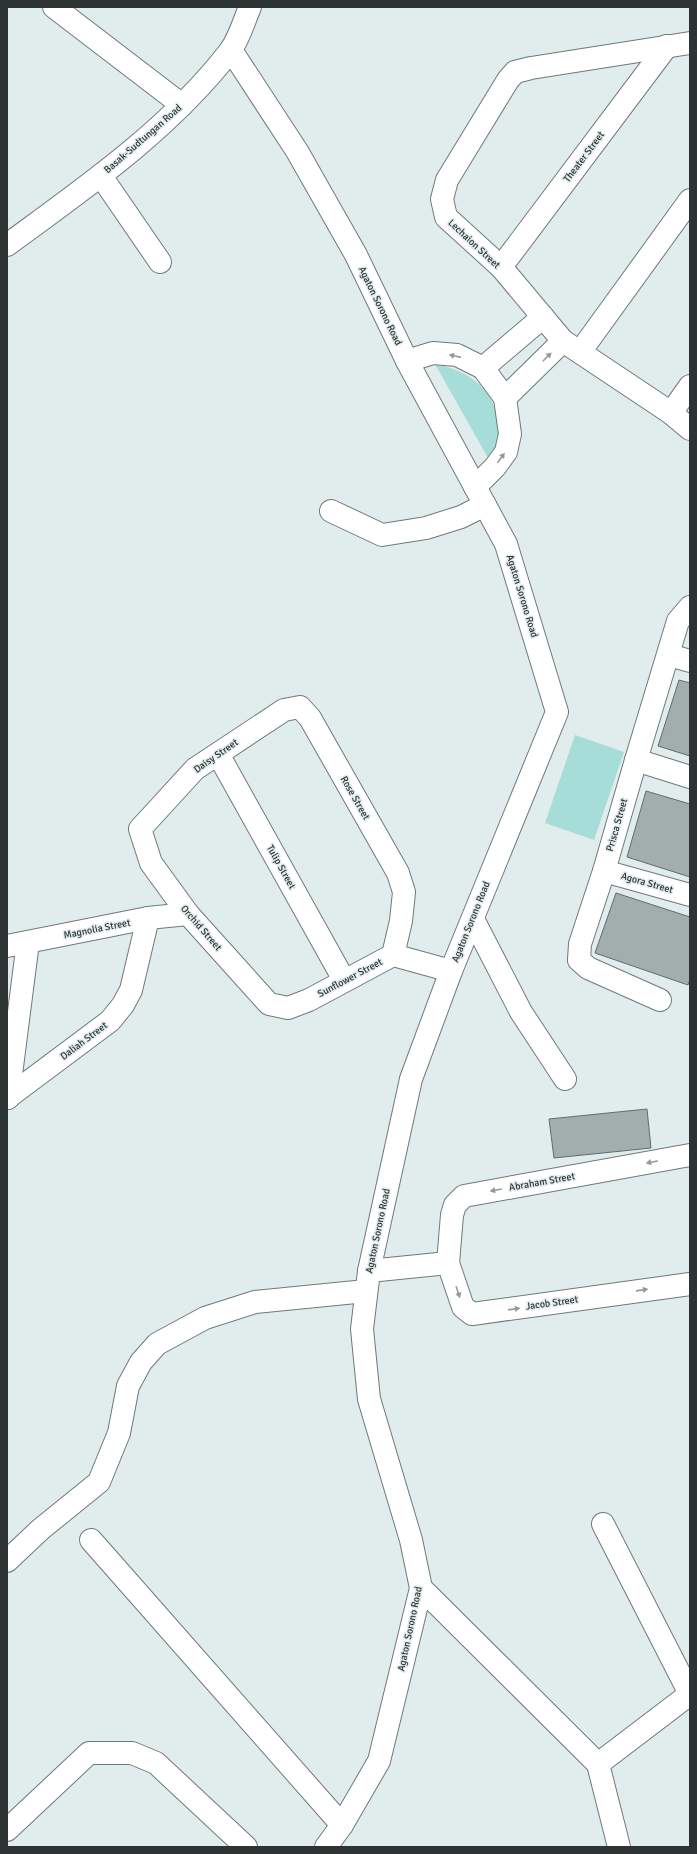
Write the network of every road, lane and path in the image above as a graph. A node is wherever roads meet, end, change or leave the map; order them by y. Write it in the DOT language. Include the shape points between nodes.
graph roads {
  1 [pos="54,7"];
  2 [pos="250,7"];
  3 [pos="690,43"];
  4 [pos="667,46"];
  5 [pos="231,50"];
  6 [pos="182,105"];
  7 [pos="101,176"];
  8 [pos="690,200"];
  9 [pos="7,245"];
  10 [pos="160,262"];
  11 [pos="501,267"];
  12 [pos="543,318"];
  13 [pos="572,346"];
  14 [pos="407,362"];
  15 [pos="483,368"];
  16 [pos="690,386"];
  17 [pos="505,398"];
  18 [pos="671,413"];
  19 [pos="690,429"];
  20 [pos="480,496"];
  21 [pos="331,511"];
  22 [pos="690,608"];
  23 [pos="669,654"];
  24 [pos="690,661"];
  25 [pos="300,708"];
  26 [pos="218,754"];
  27 [pos="636,760"];
  28 [pos="690,777"];
  29 [pos="144,845"];
  30 [pos="604,871"];
  31 [pos="404,892"];
  32 [pos="690,895"];
  33 [pos="188,914"];
  34 [pos="148,918"];
  35 [pos="473,919"];
  36 [pos="28,942"];
  37 [pos="7,946"];
  38 [pos="393,955"];
  39 [pos="452,971"];
  40 [pos="344,980"];
  41 [pos="660,1000"];
  42 [pos="269,1004"];
  43 [pos="565,1079"];
  44 [pos="7,1098"];
  45 [pos="690,1155"];
  46 [pos="448,1263"];
  47 [pos="367,1281"];
  48 [pos="690,1284"];
  49 [pos="603,1524"];
  50 [pos="91,1540"];
  51 [pos="7,1561"];
  52 [pos="421,1588"];
  53 [pos="690,1694"];
  54 [pos="598,1764"];
  55 [pos="342,1825"];
  56 [pos="7,1830"];
  57 [pos="246,1847"];
  58 [pos="326,1847"];
  59 [pos="619,1847"];
  1 -- 6 [label="street"];
  2 -- 5 [label="street, Basak-Sudtungan Road"];
  3 -- 4 [label="street, Lechaion Street"];
  4 -- 11 [label="street, Theater Street"];
  4 -- 11 [label="street, Lechaion Street" via="531,68 515,72 508,80 447,180 442,199 446,217"];
  5 -- 6 [label="street, Basak-Sudtungan Road"];
  5 -- 14 [label="street, Agaton Sorono Road" via="297,151 348,241"];
  6 -- 7 [label="street, Basak-Sudtungan Road"];
  7 -- 9 [label="street, Basak-Sudtungan Road"];
  7 -- 10 [label="street"];
  8 -- 13 [label="street"];
  11 -- 12 [label="street, Lechaion Street"];
  12 -- 13 [label="street, Lechaion Street"];
  12 -- 15 [label="street"];
  17 -- 13 [label="street, one-way"];
  13 -- 18 [label="street, Lechaion Street"];
  15 -- 14 [label="street, one-way" via="457,355 433,353"];
  14 -- 20 [label="street, Agaton Sorono Road"];
  15 -- 17 [label="street"];
  16 -- 18 [label="street"];
  20 -- 17 [label="street, one-way" via="506,452 510,434"];
  18 -- 19 [label="street, Lechaion Street"];
  20 -- 21 [label="street" via="461,517 426,528 382,535"];
  20 -- 35 [label="street, Agaton Sorono Road" via="506,544 557,712"];
  22 -- 23 [label="street, Prisca Street" via="678,621"];
  23 -- 24 [label="street"];
  23 -- 27 [label="street, Prisca Street"];
  25 -- 26 [label="street, Daisy Street" via="284,710"];
  25 -- 31 [label="street, Rose Street" via="310,718 398,873"];
  26 -- 29 [label="street, Daisy Street" via="195,769 140,829"];
  26 -- 40 [label="street, Tulip Street"];
  27 -- 28 [label="street"];
  27 -- 30 [label="street, Prisca Street"];
  29 -- 33 [label="street, Orchid Street" via="151,862"];
  30 -- 32 [label="street, Agora Street"];
  30 -- 41 [label="street, Prisca Street" via="580,944 579,960 588,968"];
  31 -- 38 [label="street, Sunflower Street" via="401,921"];
  33 -- 34 [label="street, Magnolia Street"];
  33 -- 42 [label="street, Orchid Street"];
  34 -- 36 [label="street, Magnolia Street"];
  34 -- 44 [label="street, Daliah Street" via="130,990 123,1005 110,1021"];
  35 -- 39 [label="street, Agaton Sorono Road"];
  35 -- 43 [label="street" via="521,1012"];
  36 -- 37 [label="street, Magnolia Street"];
  36 -- 44 [label="street"];
  38 -- 39 [label="street"];
  38 -- 40 [label="street, Sunflower Street"];
  39 -- 47 [label="street, Agaton Sorono Road" via="411,1079"];
  40 -- 42 [label="street, Sunflower Street" via="309,1000 288,1008"];
  45 -- 46 [label="street, Abraham Street, one-way" via="464,1196 455,1205 452,1215"];
  46 -- 47 [label="street"];
  46 -- 48 [label="street, Jacob Street, one-way" via="463,1307 469,1313 475,1314"];
  47 -- 51 [label="street" via="255,1302 205,1318 157,1344 141,1362 128,1386 119,1433 99,1482 41,1529"];
  47 -- 52 [label="street, Agaton Sorono Road" via="362,1329 369,1399 411,1540"];
  49 -- 53 [label="street"];
  50 -- 55 [label="street"];
  52 -- 54 [label="street"];
  52 -- 55 [label="street, Agaton Sorono Road" via="379,1761"];
  53 -- 54 [label="street"];
  54 -- 59 [label="street"];
  55 -- 58 [label="street, Agaton Sorono Road"];
  56 -- 57 [label="street" via="89,1753 132,1753 156,1763"];
}
